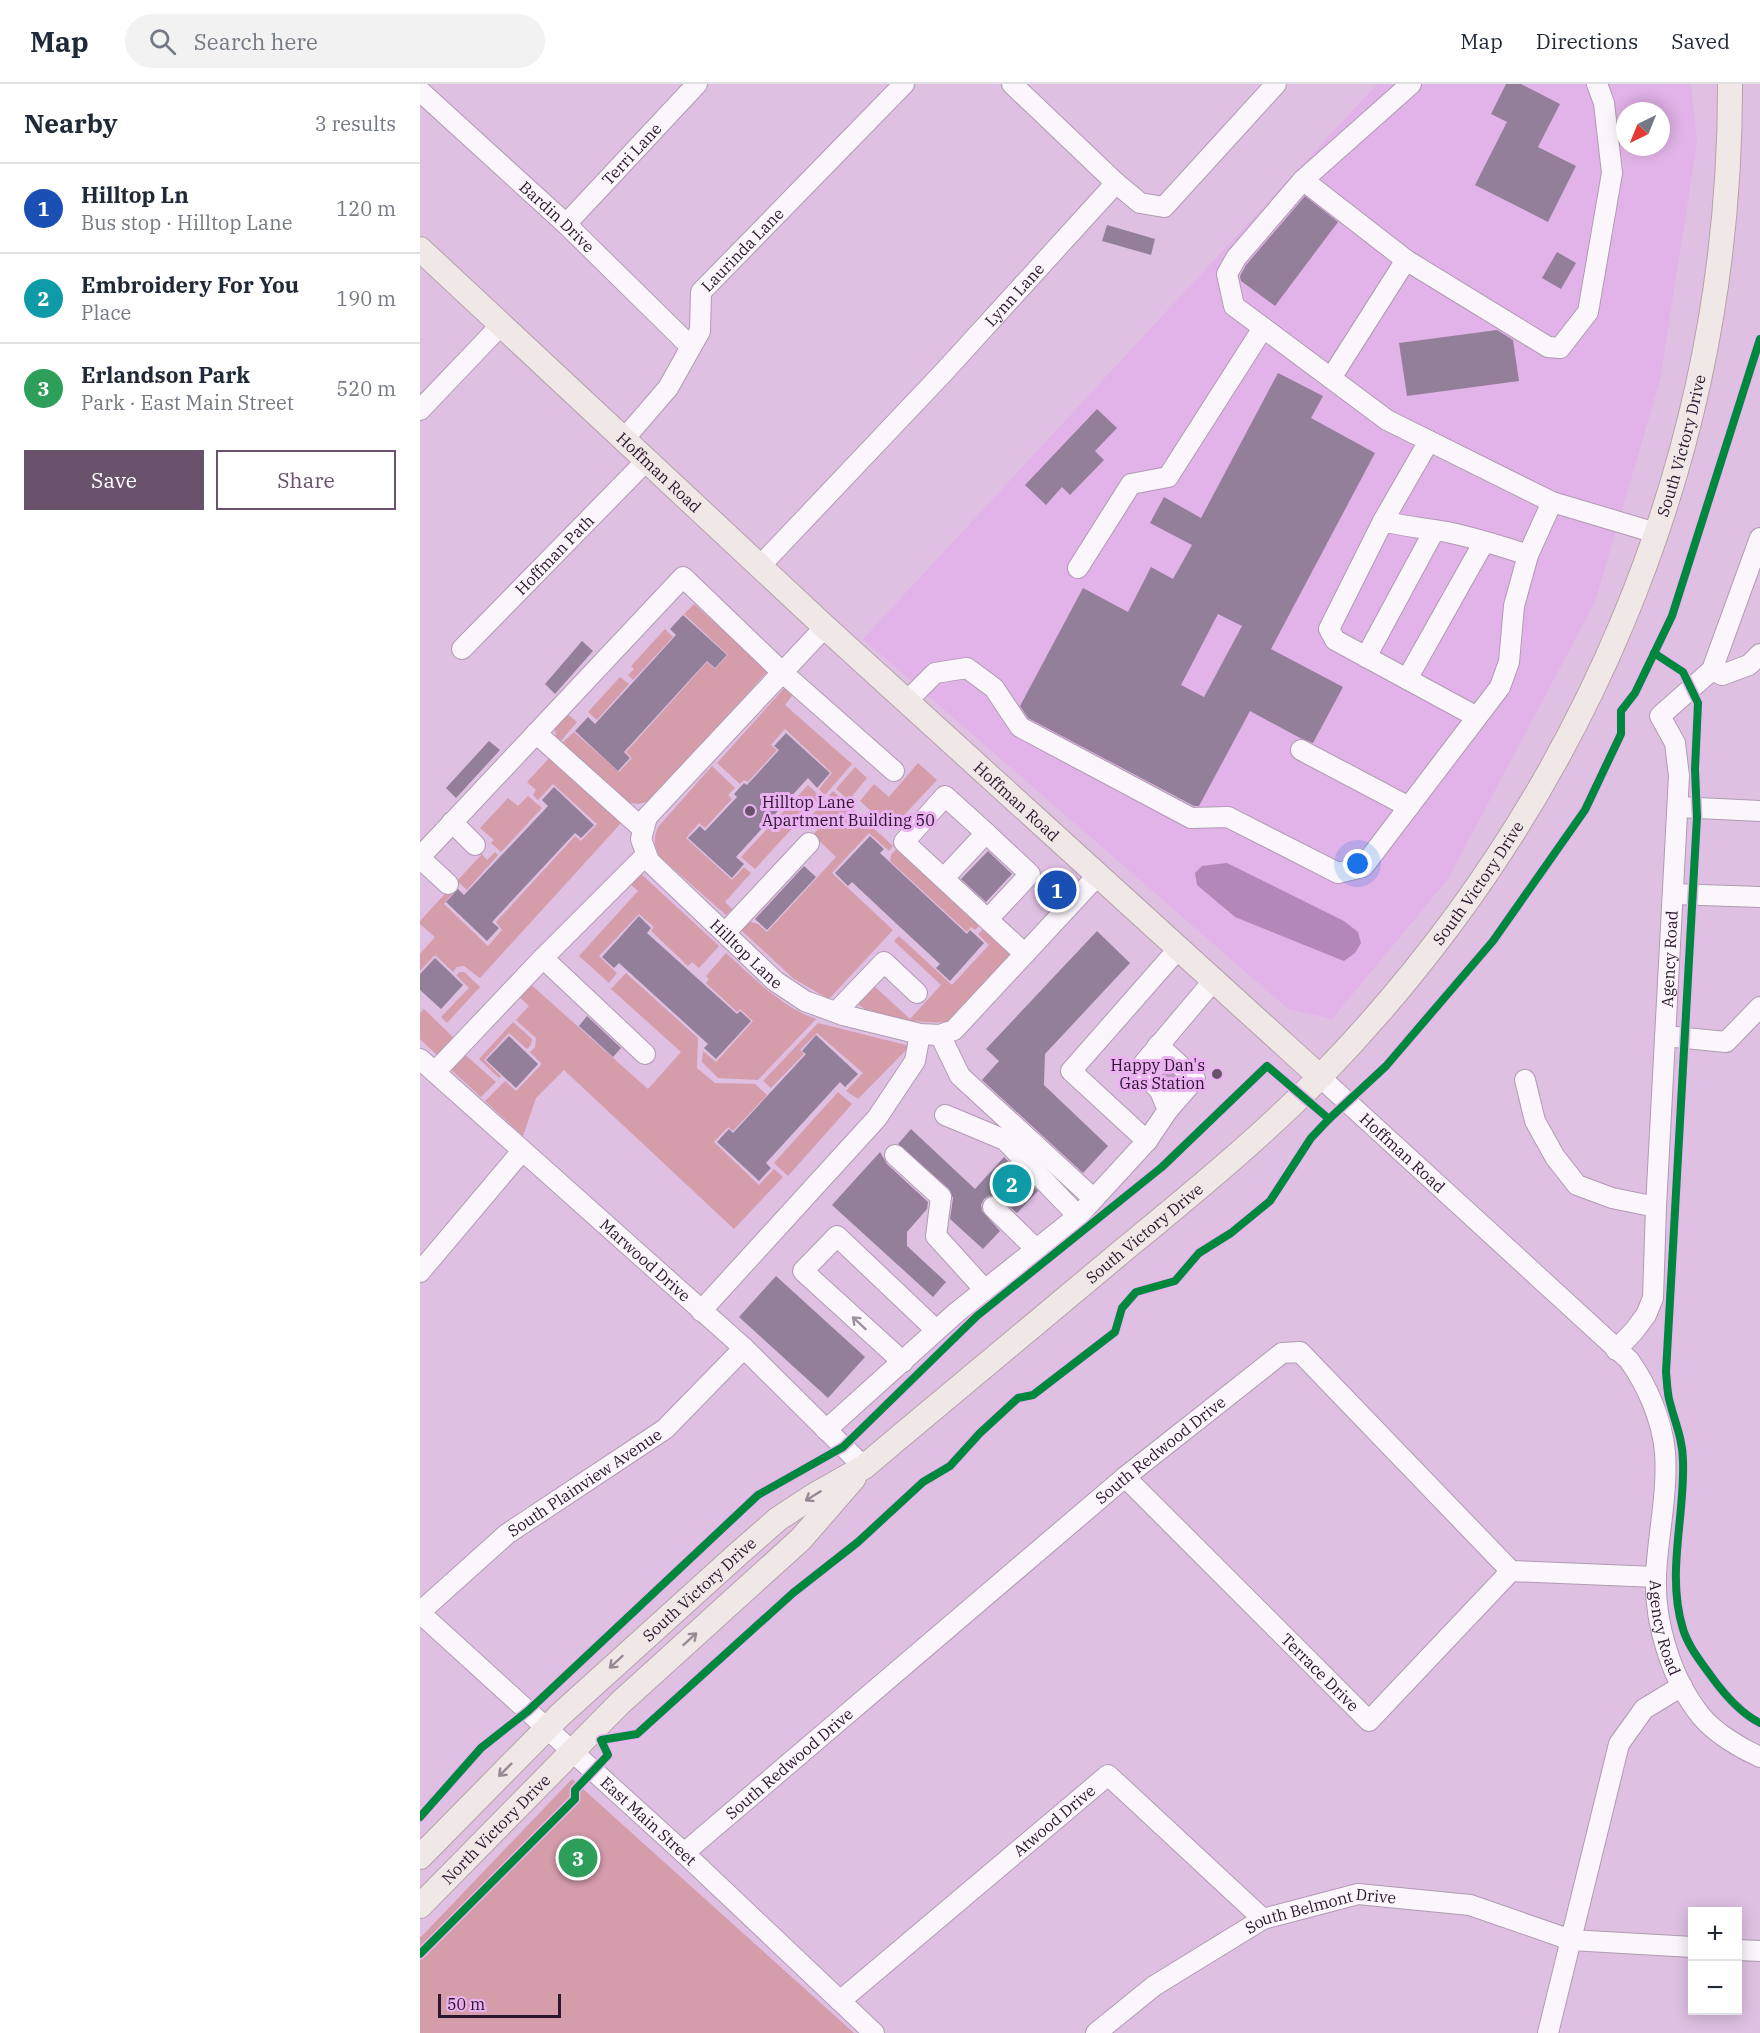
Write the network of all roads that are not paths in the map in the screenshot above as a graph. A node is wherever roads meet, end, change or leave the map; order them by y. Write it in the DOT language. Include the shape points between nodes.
graph roads {
  1 [pos="426,84"];
  2 [pos="697,84"];
  3 [pos="904,84"];
  4 [pos="1012,84"];
  5 [pos="1276,84"];
  6 [pos="1411,84"];
  7 [pos="1597,84"];
  8 [pos="1730,84"];
  9 [pos="420,91"];
  10 [pos="1303,180"];
  11 [pos="1116,183"];
  12 [pos="566,224"];
  13 [pos="420,249"];
  14 [pos="1406,260"];
  15 [pos="501,325"];
  16 [pos="1263,328"];
  17 [pos="691,346"];
  18 [pos="1330,378"];
  19 [pos="420,410"];
  20 [pos="624,439"];
  21 [pos="1429,441"];
  22 [pos="647,460"];
  23 [pos="1552,502"];
  24 [pos="1383,521"];
  25 [pos="1434,531"];
  26 [pos="1656,533"];
  27 [pos="1760,538"];
  28 [pos="1484,542"];
  29 [pos="1528,555"];
  30 [pos="759,566"];
  31 [pos="1078,568"];
  32 [pos="1754,576"];
  33 [pos="825,627"];
  34 [pos="462,649"];
  35 [pos="1760,654"];
  36 [pos="1366,657"];
  37 [pos="1712,670"];
  38 [pos="783,672"];
  39 [pos="1407,679"];
  40 [pos="907,701"];
  41 [pos="1477,717"];
  42 [pos="536,734"];
  43 [pos="1301,750"];
  44 [pos="894,771"];
  45 [pos="1409,807"];
  46 [pos="1678,807"];
  47 [pos="1760,811"];
  48 [pos="452,822"];
  49 [pos="643,830"];
  50 [pos="986,833"];
  51 [pos="810,843"];
  52 [pos="475,845"];
  53 [pos="646,855"];
  54 [pos="420,858"];
  55 [pos="1098,875"];
  56 [pos="944,878"];
  57 [pos="448,884"];
  58 [pos="1673,894"];
  59 [pos="1760,897"];
  60 [pos="988,919"];
  61 [pos="725,933"];
  62 [pos="1179,948"];
  63 [pos="1025,954"];
  64 [pos="543,958"];
  65 [pos="1214,980"];
  66 [pos="917,993"];
  67 [pos="1760,1007"];
  68 [pos="836,1012"];
  69 [pos="920,1034"];
  70 [pos="940,1035"];
  71 [pos="1665,1036"];
  72 [pos="1158,1045"];
  73 [pos="645,1054"];
  74 [pos="420,1059"];
  75 [pos="435,1072"];
  76 [pos="1320,1077"];
  77 [pos="1172,1078"];
  78 [pos="1525,1080"];
  79 [pos="1168,1110"];
  80 [pos="945,1115"];
  81 [pos="1147,1141"];
  82 [pos="522,1151"];
  83 [pos="895,1155"];
  84 [pos="1094,1198"];
  85 [pos="993,1207"];
  86 [pos="1656,1208"];
  87 [pos="1078,1216"];
  88 [pos="1036,1250"];
  89 [pos="420,1272"];
  90 [pos="986,1290"];
  91 [pos="701,1311"];
  92 [pos="936,1330"];
  93 [pos="744,1348"];
  94 [pos="1616,1350"];
  95 [pos="903,1362"];
  96 [pos="826,1430"];
  97 [pos="864,1467"];
  98 [pos="1125,1477"];
  99 [pos="1510,1571"];
  100 [pos="1656,1577"];
  101 [pos="420,1613"];
  102 [pos="1682,1686"];
  103 [pos="546,1728"];
  104 [pos="571,1751"];
  105 [pos="1760,1757"];
  106 [pos="684,1853"];
  107 [pos="420,1857"];
  108 [pos="420,1906"];
  109 [pos="1263,1919"];
  110 [pos="1572,1940"];
  111 [pos="1688,1947"];
  112 [pos="1742,1950"];
  113 [pos="1760,1951"];
  114 [pos="840,2001"];
  115 [pos="874,2033"];
  116 [pos="1096,2033"];
  117 [pos="1548,2033"];
  1 -- 9 [label="street"];
  2 -- 12 [label="street, Terri Lane"];
  3 -- 17 [label="street, Laurinda Lane" via="700,292 700,331"];
  4 -- 11 [label="street"];
  5 -- 11 [label="street" via="1164,207 1140,203"];
  6 -- 10 [label="street"];
  7 -- 14 [label="street" via="1604,103 1612,173 1588,312 1560,348 1548,347"];
  8 -- 26 [label="main road, South Victory Drive" via="1726,192 1710,320 1696,393"];
  9 -- 12 [label="street, Bardin Drive"];
  10 -- 14 [label="street"];
  10 -- 16 [label="street" via="1236,258 1227,274 1234,306"];
  11 -- 30 [label="street, Lynn Lane" via="943,373"];
  12 -- 17 [label="street, Bardin Drive"];
  13 -- 15 [label="main road, Hoffman Road"];
  14 -- 18 [label="street"];
  15 -- 19 [label="street"];
  15 -- 20 [label="main road, Hoffman Road"];
  16 -- 18 [label="street"];
  16 -- 31 [label="street" via="1168,477 1131,484"];
  17 -- 20 [label="street, Laurinda Lane" via="668,388"];
  18 -- 21 [label="street" via="1387,420"];
  20 -- 22 [label="main road, Hoffman Road"];
  21 -- 23 [label="street"];
  21 -- 24 [label="street"];
  22 -- 30 [label="main road, Hoffman Road"];
  22 -- 34 [label="street, Hoffman Path"];
  23 -- 26 [label="street"];
  23 -- 29 [label="street"];
  24 -- 25 [label="street"];
  24 -- 36 [label="street" via="1329,629 1335,640"];
  25 -- 28 [label="street"];
  25 -- 36 [label="street"];
  26 -- 76 [label="main road, South Victory Drive" via="1583,712 1501,855 1445,933"];
  27 -- 32 [label="street"];
  28 -- 29 [label="street"];
  28 -- 39 [label="street"];
  29 -- 41 [label="street" via="1514,606 1509,662 1500,687"];
  30 -- 33 [label="main road, Hoffman Road"];
  32 -- 37 [label="street"];
  33 -- 38 [label="street"];
  33 -- 40 [label="main road, Hoffman Road"];
  35 -- 37 [label="street" via="1749,665 1722,675"];
  36 -- 39 [label="street"];
  37 -- 46 [label="street, Agency Road" via="1660,716 1675,743"];
  38 -- 42 [label="street" via="683,577"];
  38 -- 44 [label="street"];
  38 -- 49 [label="street" via="647,817"];
  39 -- 41 [label="street"];
  40 -- 45 [label="street" via="935,673 967,668 994,688 1020,727 1191,818 1228,817 1338,873 1363,867"];
  40 -- 55 [label="main road, Hoffman Road"];
  41 -- 45 [label="street"];
  42 -- 48 [label="street"];
  42 -- 49 [label="street"];
  43 -- 45 [label="street"];
  46 -- 47 [label="street"];
  46 -- 58 [label="street, Agency Road"];
  48 -- 52 [label="street"];
  48 -- 54 [label="street"];
  49 -- 53 [label="street" via="641,839"];
  50 -- 56 [label="street"];
  50 -- 56 [label="street" via="945,796 938,803 904,842"];
  50 -- 60 [label="street" via="1030,874"];
  51 -- 61 [label="street"];
  53 -- 61 [label="street, Hilltop Lane"];
  53 -- 64 [label="street"];
  54 -- 57 [label="street"];
  55 -- 62 [label="main road, Hoffman Road"];
  55 -- 63 [label="street"];
  56 -- 60 [label="street"];
  58 -- 59 [label="street"];
  58 -- 71 [label="street, Agency Road"];
  60 -- 63 [label="street"];
  61 -- 68 [label="street, Hilltop Lane" via="775,981 805,1000"];
  62 -- 65 [label="main road, Hoffman Road"];
  62 -- 81 [label="street" via="1071,1071"];
  63 -- 70 [label="street" via="954,1030"];
  64 -- 73 [label="street"];
  64 -- 75 [label="street"];
  65 -- 72 [label="street"];
  65 -- 76 [label="main road, Hoffman Road"];
  66 -- 68 [label="street" via="884,962"];
  67 -- 71 [label="street" via="1726,1042"];
  68 -- 69 [label="street, Hilltop Lane"];
  69 -- 70 [label="street, Hilltop Lane"];
  69 -- 91 [label="street" via="915,1061 877,1118"];
  70 -- 84 [label="street" via="960,1076"];
  71 -- 86 [label="street, Agency Road"];
  72 -- 77 [label="street"];
  72 -- 77 [label="street" via="1144,1063 1143,1073"];
  74 -- 75 [label="street, Marwood Drive"];
  75 -- 82 [label="street, Marwood Drive"];
  76 -- 94 [label="street, Hoffman Road"];
  76 -- 97 [label="main road, South Victory Drive" via="1240,1153"];
  77 -- 79 [label="street"];
  77 -- 79 [label="street" via="1195,1079"];
  78 -- 86 [label="street" via="1535,1121 1555,1157 1577,1185"];
  79 -- 81 [label="street"];
  80 -- 87 [label="street" via="1005,1140"];
  81 -- 84 [label="street"];
  82 -- 89 [label="street"];
  82 -- 91 [label="street, Marwood Drive"];
  83 -- 90 [label="street" via="941,1197 936,1236"];
  84 -- 87 [label="street"];
  85 -- 88 [label="street"];
  86 -- 94 [label="street, Agency Road" via="1653,1298 1646,1315"];
  87 -- 88 [label="street"];
  88 -- 90 [label="street"];
  90 -- 92 [label="street"];
  91 -- 93 [label="street, Marwood Drive"];
  92 -- 95 [label="street"];
  95 -- 92 [label="street, one-way" via="803,1270 837,1236"];
  93 -- 96 [label="street, Marwood Drive"];
  93 -- 101 [label="street, South Plainview Avenue" via="665,1429 507,1534"];
  94 -- 100 [label="street, Agency Road" via="1640,1376 1660,1423 1665,1453"];
  95 -- 96 [label="street"];
  96 -- 97 [label="street, Marwood Drive"];
  97 -- 103 [label="main road, South Victory Drive, one-way" via="778,1519"];
  104 -- 97 [label="main road, South Victory Drive, one-way" via="801,1539"];
  98 -- 99 [label="street, South Redwood Drive" via="1267,1363 1282,1353 1300,1352"];
  98 -- 99 [label="street, Terrace Drive" via="1369,1720"];
  98 -- 106 [label="street, South Redwood Drive"];
  99 -- 100 [label="street"];
  100 -- 102 [label="street, Agency Road" via="1659,1617"];
  101 -- 103 [label="street, East Main Street"];
  102 -- 105 [label="street" via="1702,1717 1740,1749"];
  102 -- 110 [label="street, Agency Road" via="1644,1709 1619,1744"];
  103 -- 104 [label="street, East Main Street"];
  103 -- 107 [label="main road, North Victory Drive, one-way"];
  104 -- 106 [label="street, East Main Street"];
  104 -- 108 [label="main road, North Victory Drive"];
  106 -- 114 [label="street, East Main Street"];
  109 -- 110 [label="street, South Belmont Drive" via="1358,1894 1470,1905"];
  109 -- 114 [label="street, Atwood Drive" via="1108,1775"];
  109 -- 116 [label="street, South Belmont Drive" via="1154,1986"];
  110 -- 111 [label="street, South Belmont Drive"];
  110 -- 117 [label="street, Agency Road"];
  112 -- 113 [label="street"];
  114 -- 115 [label="street, East Main Street"];
}
